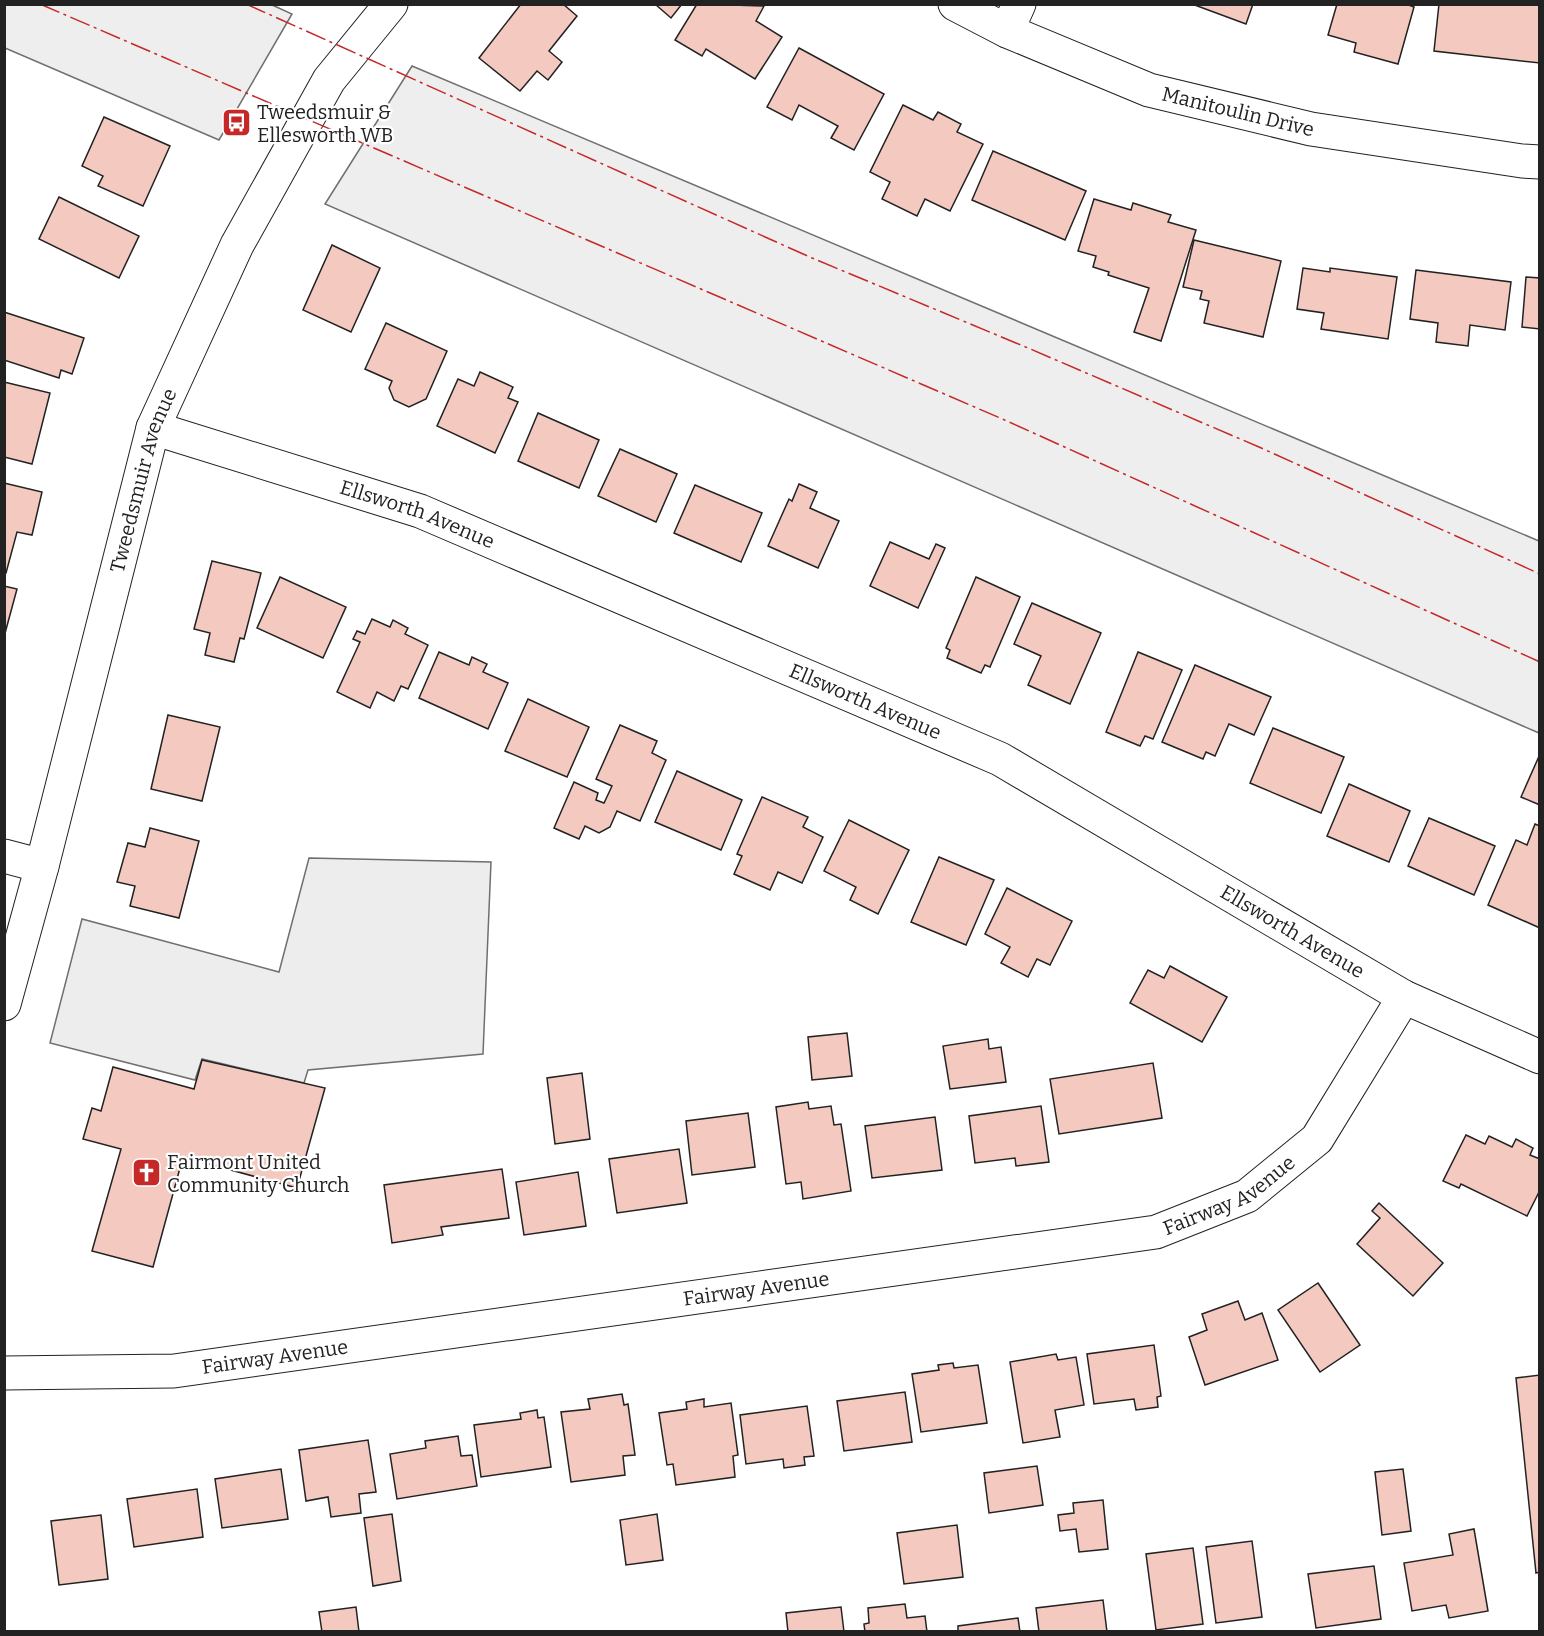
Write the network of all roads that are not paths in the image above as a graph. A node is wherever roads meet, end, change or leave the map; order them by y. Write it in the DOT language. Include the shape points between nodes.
graph roads {
  1 [pos="391,4"];
  2 [pos="955,4"];
  3 [pos="1013,18"];
  4 [pos="1539,162"];
  5 [pos="153,428"];
  6 [pos="4,856"];
  7 [pos="42,866"];
  8 [pos="1404,997"];
  9 [pos="4,1004"];
  10 [pos="1539,1057"];
  11 [pos="4,1373"];
  1 -- 5 [label="street, Tweedsmuir Avenue" via="323,90 237,245"];
  2 -- 3 [label="street, Manitoulin Drive"];
  3 -- 4 [label="street, Manitoulin Drive" via="1149,90 1311,129"];
  5 -- 7 [label="street, Tweedsmuir Avenue"];
  5 -- 8 [label="street, Ellsworth Avenue" via="420,511 1000,759"];
  6 -- 7 [label="street"];
  7 -- 9 [label="street, Tweedsmuir Avenue"];
  8 -- 10 [label="street, Ellsworth Avenue"];
  8 -- 11 [label="street, Fairway Avenue" via="1317,1139 1247,1196 1156,1232 174,1371"];
}
